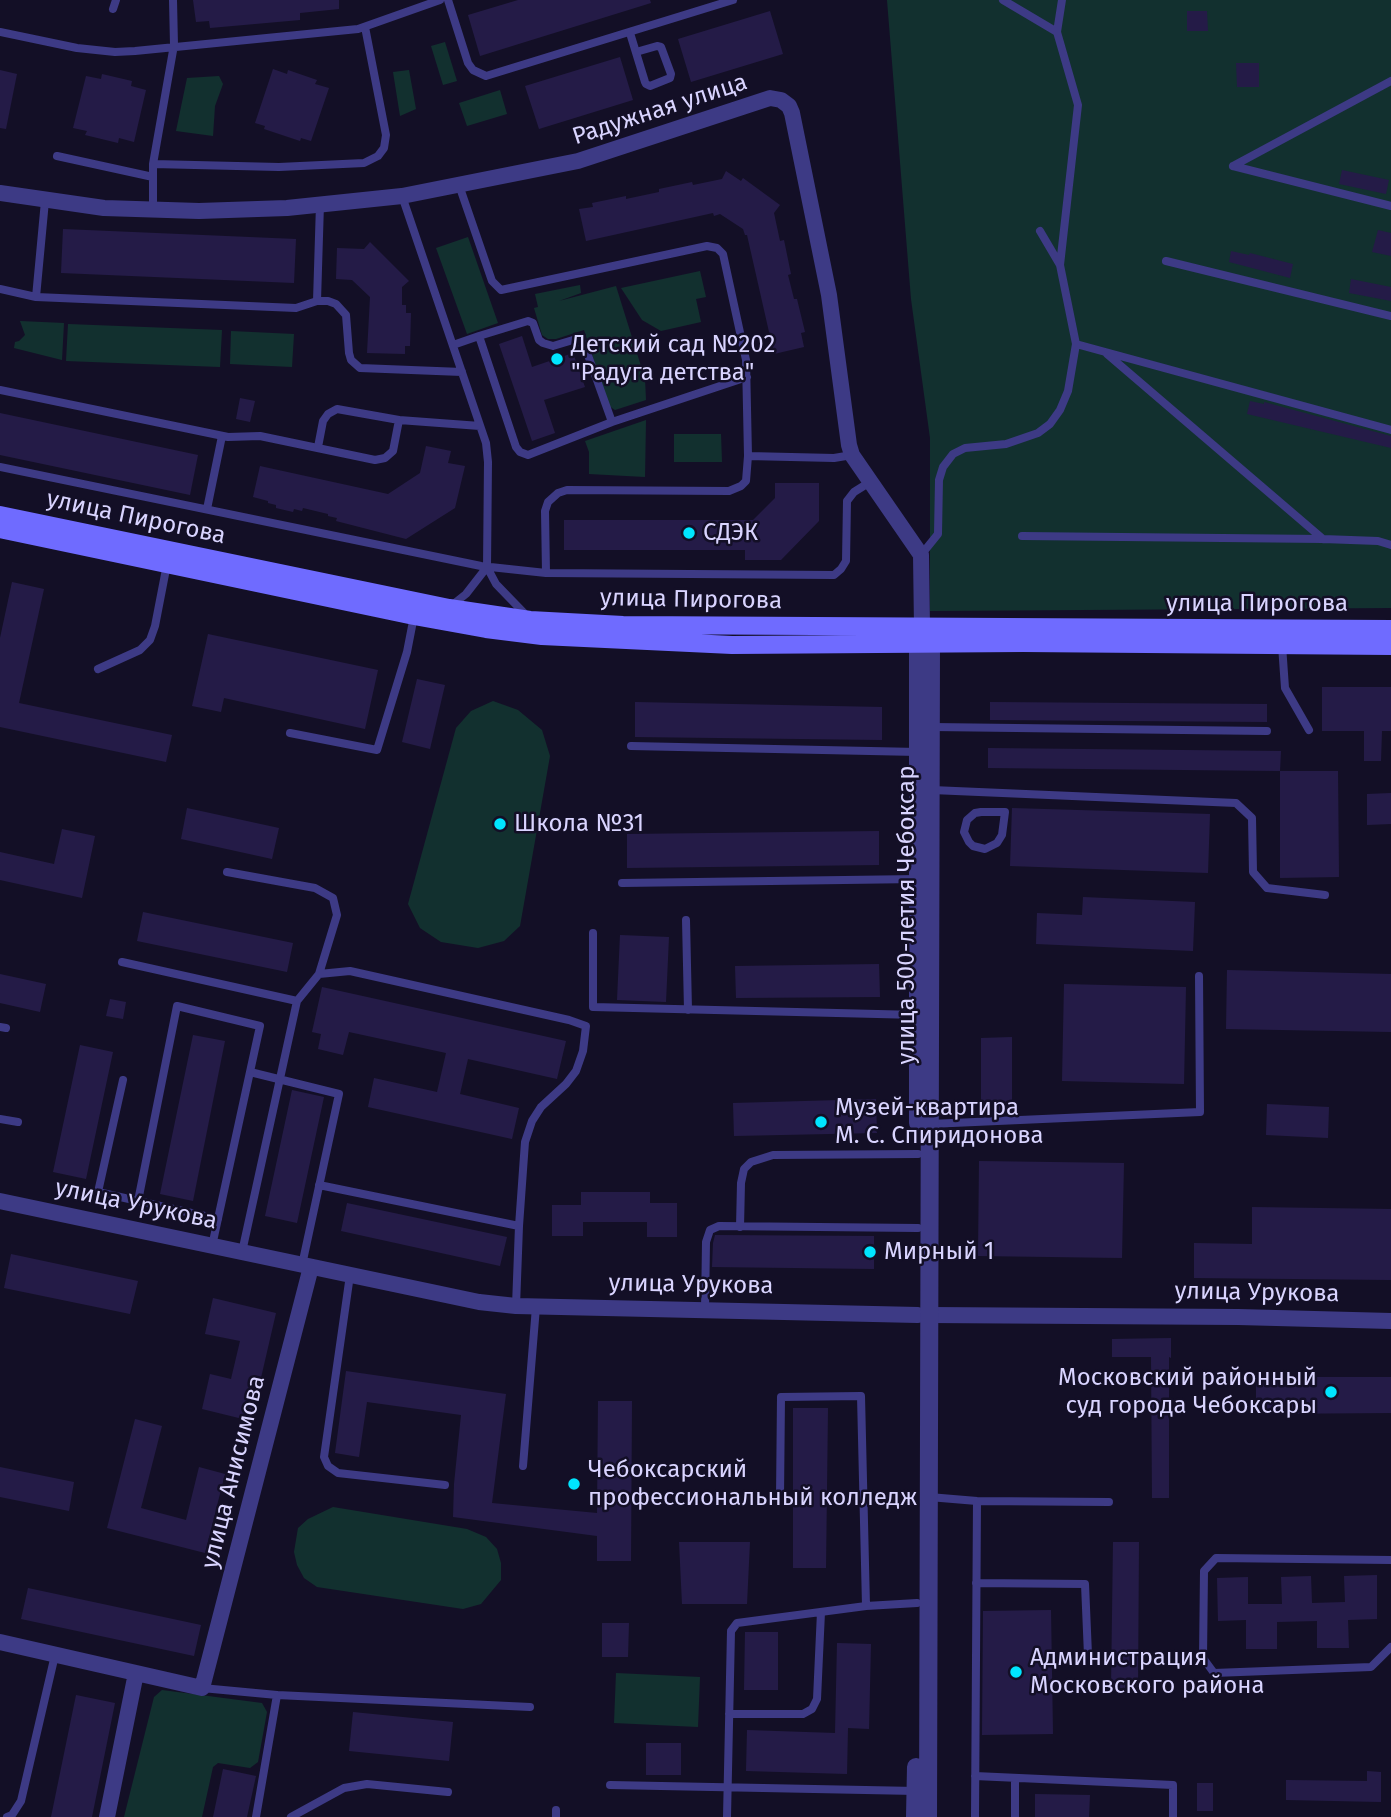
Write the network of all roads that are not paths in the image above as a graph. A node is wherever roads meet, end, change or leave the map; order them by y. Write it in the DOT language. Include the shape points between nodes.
graph roads {
  1 [pos="173,0"];
  2 [pos="440,0"];
  3 [pos="448,0"];
  4 [pos="733,0"];
  5 [pos="1003,0"];
  6 [pos="1062,0"];
  7 [pos="365,27"];
  8 [pos="0,32"];
  9 [pos="1058,32"];
  10 [pos="630,33"];
  11 [pos="174,45"];
  12 [pos="636,52"];
  13 [pos="1391,81"];
  14 [pos="57,156"];
  15 [pos="153,164"];
  16 [pos="153,177"];
  17 [pos="459,186"];
  18 [pos="0,193"];
  19 [pos="402,196"];
  20 [pos="46,201"];
  21 [pos="320,204"];
  22 [pos="1391,206"];
  23 [pos="153,210"];
  24 [pos="1040,231"];
  25 [pos="1166,261"];
  26 [pos="1060,265"];
  27 [pos="0,289"];
  28 [pos="36,297"];
  29 [pos="317,301"];
  30 [pos="1391,316"];
  31 [pos="479,336"];
  32 [pos="1076,344"];
  33 [pos="453,345"];
  34 [pos="1105,352"];
  35 [pos="462,372"];
  36 [pos="747,377"];
  37 [pos="0,390"];
  38 [pos="399,420"];
  39 [pos="612,422"];
  40 [pos="480,426"];
  41 [pos="1391,430"];
  42 [pos="222,436"];
  43 [pos="318,447"];
  44 [pos="852,455"];
  45 [pos="748,456"];
  46 [pos="0,467"];
  47 [pos="870,482"];
  48 [pos="207,509"];
  49 [pos="0,515"];
  50 [pos="0,529"];
  51 [pos="1022,536"];
  52 [pos="1323,539"];
  53 [pos="1391,545"];
  54 [pos="921,555"];
  55 [pos="168,557"];
  56 [pos="193,562"];
  57 [pos="487,568"];
  58 [pos="546,573"];
  59 [pos="448,615"];
  60 [pos="414,616"];
  61 [pos="530,627"];
  62 [pos="1391,629"];
  63 [pos="1282,637"];
  64 [pos="924,638"];
  65 [pos="1391,646"];
  66 [pos="98,669"];
  67 [pos="932,727"];
  68 [pos="1309,730"];
  69 [pos="1267,731"];
  70 [pos="290,733"];
  71 [pos="631,747"];
  72 [pos="918,752"];
  73 [pos="925,790"];
  74 [pos="1006,793"];
  75 [pos="1005,813"];
  76 [pos="226,872"];
  77 [pos="925,878"];
  78 [pos="622,883"];
  79 [pos="1325,895"];
  80 [pos="686,920"];
  81 [pos="593,933"];
  82 [pos="122,962"];
  83 [pos="319,974"];
  84 [pos="1199,976"];
  85 [pos="298,1001"];
  86 [pos="688,1010"];
  87 [pos="925,1015"];
  88 [pos="250,1072"];
  89 [pos="280,1078"];
  90 [pos="123,1080"];
  91 [pos="0,1119"];
  92 [pos="18,1122"];
  93 [pos="924,1124"];
  94 [pos="924,1154"];
  95 [pos="319,1185"];
  96 [pos="0,1201"];
  97 [pos="138,1201"];
  98 [pos="218,1219"];
  99 [pos="519,1226"];
  100 [pos="740,1227"];
  101 [pos="918,1228"];
  102 [pos="212,1246"];
  103 [pos="242,1252"];
  104 [pos="307,1266"];
  105 [pos="350,1275"];
  106 [pos="516,1306"];
  107 [pos="536,1307"];
  108 [pos="705,1310"];
  109 [pos="924,1315"];
  110 [pos="1391,1321"];
  111 [pos="523,1466"];
  112 [pos="445,1485"];
  113 [pos="780,1497"];
  114 [pos="923,1497"];
  115 [pos="977,1501"];
  116 [pos="1109,1502"];
  117 [pos="1391,1560"];
  118 [pos="976,1583"];
  119 [pos="923,1603"];
  120 [pos="866,1606"];
  121 [pos="821,1612"];
  122 [pos="0,1642"];
  123 [pos="1391,1647"];
  124 [pos="55,1655"];
  125 [pos="1088,1655"];
  126 [pos="136,1673"];
  127 [pos="202,1688"];
  128 [pos="276,1695"];
  129 [pos="530,1707"];
  130 [pos="729,1714"];
  131 [pos="975,1776"];
  132 [pos="1015,1778"];
  133 [pos="610,1785"];
  134 [pos="727,1788"];
  135 [pos="922,1791"];
  136 [pos="448,1792"];
  137 [pos="7,1817"];
  138 [pos="107,1817"];
  139 [pos="256,1817"];
  140 [pos="291,1817"];
  141 [pos="727,1817"];
  142 [pos="915,1817"];
  143 [pos="928,1817"];
  144 [pos="975,1817"];
  145 [pos="1015,1817"];
  146 [pos="1173,1817"];
  1 -- 11 [label="lane"];
  2 -- 7 [label="lane"];
  3 -- 10 [label="lane" via="468,63 486,76"];
  4 -- 10 [label="lane"];
  5 -- 9 [label="lane"];
  6 -- 9 [label="lane"];
  7 -- 11 [label="lane"];
  7 -- 15 [label="lane" via="386,135 382,152 372,160 279,167"];
  8 -- 11 [label="lane" via="98,51"];
  9 -- 26 [label="lane" via="1078,105"];
  10 -- 12 [label="lane"];
  11 -- 15 [label="lane"];
  12 -- 12 [label="lane" via="662,47 670,78 647,85"];
  13 -- 22 [label="lane" via="1233,166"];
  14 -- 16 [label="lane"];
  15 -- 16 [label="lane"];
  16 -- 23 [label="lane"];
  17 -- 19 [label="street, Радужная улица"];
  17 -- 36 [label="lane" via="492,281 501,290 707,246 717,248 723,254"];
  17 -- 44 [label="street, Радужная улица" via="578,161 769,98 785,102 792,113 829,295"];
  18 -- 20 [label="street, Радужная улица"];
  19 -- 21 [label="street, Радужная улица"];
  19 -- 33 [label="lane"];
  20 -- 23 [label="street, Радужная улица"];
  20 -- 28 [label="lane"];
  21 -- 23 [label="street, Радужная улица" via="231,211"];
  21 -- 29 [label="lane"];
  24 -- 26 [label="lane"];
  25 -- 30 [label="lane"];
  26 -- 32 [label="lane"];
  27 -- 28 [label="lane"];
  28 -- 29 [label="lane" via="296,308"];
  29 -- 35 [label="lane" via="336,304 346,315 349,353 360,368"];
  31 -- 33 [label="lane"];
  31 -- 39 [label="lane" via="528,321 543,344 573,340 584,344"];
  31 -- 39 [label="lane" via="520,452 533,455"];
  32 -- 34 [label="lane"];
  32 -- 54 [label="lane" via="1068,391 1050,424 1038,433 1006,443 965,448 943,467 938,534"];
  33 -- 35 [label="lane"];
  34 -- 41 [label="lane"];
  34 -- 52 [label="lane"];
  35 -- 40 [label="lane"];
  36 -- 39 [label="lane"];
  36 -- 45 [label="lane"];
  37 -- 42 [label="lane"];
  38 -- 40 [label="lane"];
  38 -- 43 [label="lane" via="337,409 323,421"];
  38 -- 43 [label="lane" via="393,451 381,459"];
  40 -- 57 [label="lane" via="488,455"];
  42 -- 43 [label="lane" via="260,436"];
  42 -- 48 [label="lane"];
  44 -- 45 [label="lane"];
  44 -- 47 [label="street, Радужная улица"];
  45 -- 58 [label="lane" via="746,481 729,491 558,493 545,511"];
  46 -- 48 [label="lane"];
  47 -- 54 [label="street, Радужная улица"];
  47 -- 58 [label="lane" via="847,501 846,561 834,575"];
  48 -- 57 [label="lane"];
  49 -- 55 [label="main road, улица Пирогова"];
  50 -- 55 [label="main road, улица Пирогова"];
  51 -- 52 [label="lane"];
  52 -- 53 [label="lane"];
  54 -- 64 [label="street"];
  55 -- 56 [label="main road, улица Пирогова"];
  55 -- 66 [label="lane" via="150,640 140,650"];
  56 -- 59 [label="main road, улица Пирогова"];
  56 -- 60 [label="main road, улица Пирогова"];
  57 -- 58 [label="lane"];
  57 -- 59 [label="lane"];
  57 -- 61 [label="lane"];
  59 -- 60 [label="main road, улица Пирогова"];
  59 -- 61 [label="main road, улица Пирогова"];
  60 -- 70 [label="lane" via="377,750"];
  61 -- 64 [label="main road, улица Пирогова" via="732,645"];
  62 -- 63 [label="main road, улица Пирогова"];
  63 -- 64 [label="main road, улица Пирогова"];
  63 -- 65 [label="main road, улица Пирогова"];
  63 -- 68 [label="lane" via="1285,688"];
  64 -- 67 [label="street, улица 500-летия Чебоксар"];
  64 -- 72 [label="street, улица 500-летия Чебоксар"];
  67 -- 69 [label="lane"];
  67 -- 73 [label="street, улица 500-летия Чебоксар"];
  71 -- 72 [label="lane"];
  72 -- 73 [label="street, улица 500-летия Чебоксар"];
  73 -- 74 [label="lane"];
  73 -- 77 [label="street, улица 500-летия Чебоксар"];
  74 -- 75 [label="lane"];
  74 -- 79 [label="lane" via="1236,803 1252,817 1253,873 1266,888"];
  75 -- 75 [label="lane" via="997,843 985,849 969,842 965,826 971,816"];
  76 -- 83 [label="lane" via="315,888 333,898 337,915"];
  77 -- 78 [label="lane"];
  77 -- 87 [label="street, улица 500-летия Чебоксар"];
  80 -- 86 [label="lane"];
  81 -- 86 [label="lane" via="593,1007"];
  82 -- 85 [label="lane"];
  83 -- 85 [label="lane"];
  83 -- 99 [label="lane" via="351,971 586,1026 576,1071 532,1121 525,1142"];
  84 -- 93 [label="lane" via="1200,1112"];
  85 -- 89 [label="lane"];
  86 -- 87 [label="lane"];
  87 -- 93 [label="street, улица 500-летия Чебоксар"];
  88 -- 89 [label="lane"];
  88 -- 97 [label="lane" via="260,1026 177,1006"];
  88 -- 98 [label="lane"];
  89 -- 95 [label="lane" via="339,1094"];
  89 -- 103 [label="lane"];
  90 -- 97 [label="lane" via="98,1192"];
  91 -- 92 [label="lane"];
  93 -- 94 [label="street, улица 500-летия Чебоксар"];
  94 -- 100 [label="lane" via="773,1155 751,1162 741,1183"];
  94 -- 101 [label="street, улица 500-летия Чебоксар"];
  94 -- 109 [label="street, улица 500-летия Чебоксар"];
  95 -- 99 [label="lane"];
  95 -- 104 [label="lane"];
  96 -- 102 [label="street, улица Урукова"];
  97 -- 98 [label="lane"];
  98 -- 102 [label="lane"];
  99 -- 106 [label="lane"];
  100 -- 101 [label="lane"];
  100 -- 108 [label="lane" via="710,1230"];
  101 -- 109 [label="street, улица 500-летия Чебоксар"];
  102 -- 103 [label="street, улица Урукова"];
  103 -- 104 [label="street, улица Урукова"];
  104 -- 105 [label="street, улица Урукова"];
  104 -- 127 [label="street, улица Анисимова"];
  105 -- 106 [label="street, улица Урукова"];
  105 -- 112 [label="lane" via="324,1457 328,1466 338,1473"];
  106 -- 107 [label="street, улица Урукова"];
  107 -- 108 [label="street, улица Урукова"];
  107 -- 111 [label="lane"];
  108 -- 109 [label="street, улица Урукова"];
  109 -- 110 [label="street, улица Урукова"];
  109 -- 114 [label="street, улица 500-летия Чебоксар"];
  113 -- 120 [label="lane" via="781,1397 861,1396"];
  114 -- 115 [label="lane"];
  114 -- 119 [label="street, улица 500-летия Чебоксар"];
  115 -- 116 [label="lane"];
  115 -- 118 [label="lane"];
  117 -- 123 [label="lane" via="1216,1558 1204,1571 1203,1658 1214,1673 1371,1667"];
  118 -- 125 [label="lane" via="1084,1584"];
  118 -- 131 [label="lane"];
  119 -- 120 [label="lane"];
  119 -- 135 [label="street, улица 500-летия Чебоксар"];
  120 -- 121 [label="lane"];
  121 -- 130 [label="lane" via="737,1623 732,1631"];
  121 -- 130 [label="lane" via="817,1699 812,1709 803,1714"];
  122 -- 124 [label="street"];
  124 -- 126 [label="street"];
  124 -- 137 [label="lane" via="22,1801"];
  126 -- 127 [label="street"];
  126 -- 138 [label="street"];
  127 -- 128 [label="lane"];
  128 -- 129 [label="lane"];
  128 -- 139 [label="lane"];
  130 -- 134 [label="lane"];
  131 -- 132 [label="lane"];
  131 -- 144 [label="lane"];
  132 -- 145 [label="lane"];
  132 -- 146 [label="lane" via="1173,1785"];
  133 -- 134 [label="lane"];
  134 -- 135 [label="lane"];
  134 -- 141 [label="lane"];
  135 -- 142 [label="street, улица 500-летия Чебоксар"];
  135 -- 143 [label="street, улица 500-летия Чебоксар"];
  136 -- 140 [label="lane" via="368,1784 344,1788"];
}
